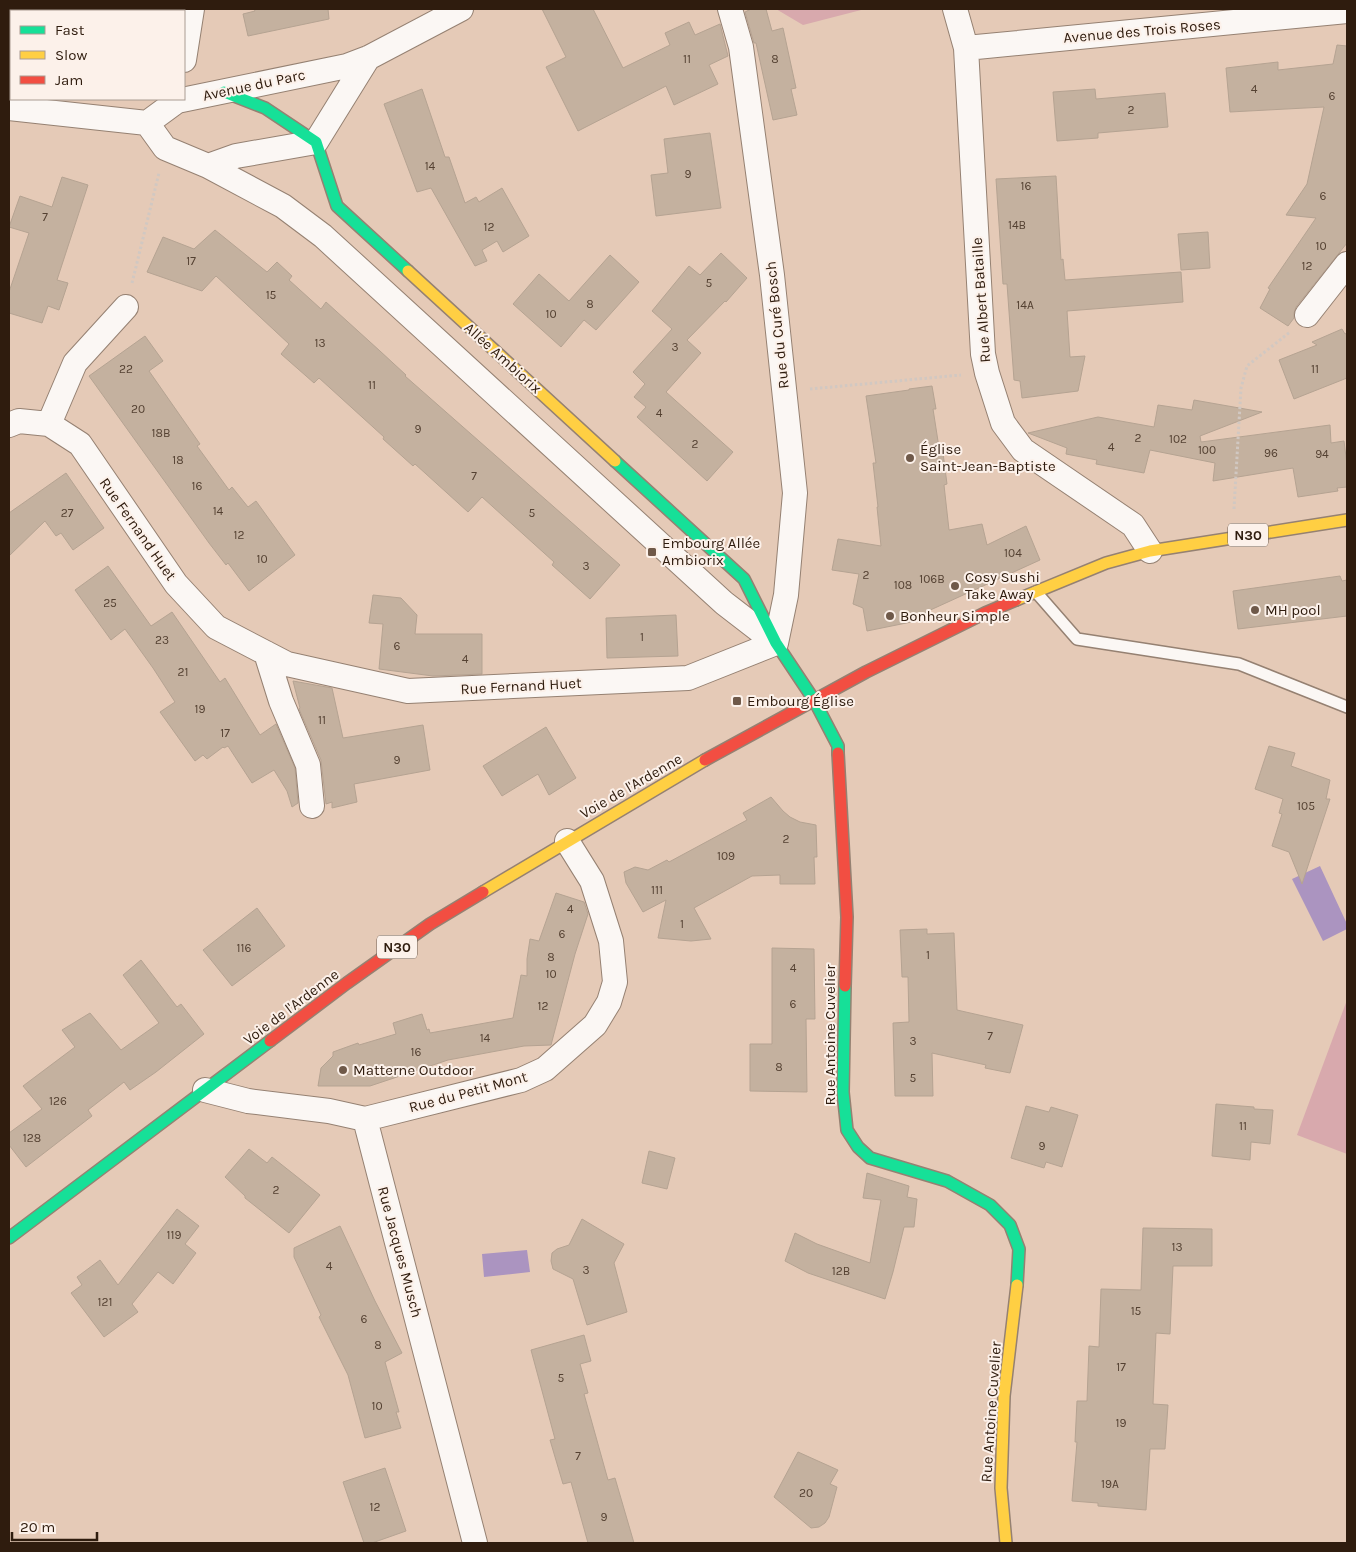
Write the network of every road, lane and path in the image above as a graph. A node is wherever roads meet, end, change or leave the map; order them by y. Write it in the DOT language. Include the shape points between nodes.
graph roads {
  1 [pos="192,9"];
  2 [pos="461,9"];
  3 [pos="730,9"];
  4 [pos="956,9"];
  5 [pos="1347,12"];
  6 [pos="966,48"];
  7 [pos="185,54"];
  8 [pos="368,58"];
  9 [pos="224,92"];
  10 [pos="185,99"];
  11 [pos="178,100"];
  12 [pos="9,108"];
  13 [pos="146,123"];
  14 [pos="316,142"];
  15 [pos="165,148"];
  16 [pos="208,166"];
  17 [pos="1347,264"];
  18 [pos="126,307"];
  19 [pos="1307,315"];
  20 [pos="953,376"];
  21 [pos="784,391"];
  22 [pos="49,424"];
  23 [pos="9,425"];
  24 [pos="1347,520"];
  25 [pos="1232,537"];
  26 [pos="1150,551"];
  27 [pos="1036,592"];
  28 [pos="776,643"];
  29 [pos="266,653"];
  30 [pos="814,700"];
  31 [pos="1347,707"];
  32 [pos="312,806"];
  33 [pos="567,841"];
  34 [pos="205,1090"];
  35 [pos="365,1119"];
  36 [pos="9,1238"];
  37 [pos="475,1543"];
  38 [pos="1006,1543"];
  1 -- 7 [label="street"];
  2 -- 8 [label="street, Avenue du Parc"];
  3 -- 21 [label="street, Rue du Curé Bosch" via="742,47"];
  4 -- 6 [label="street, Rue Albert Bataille"];
  5 -- 6 [label="street, Avenue des Trois Roses"];
  6 -- 26 [label="street, Rue Albert Bataille" via="983,354 1003,423 1023,450 1133,525"];
  8 -- 9 [label="street, Avenue du Parc" via="347,66"];
  8 -- 14 [label="street"];
  9 -- 10 [label="street, Avenue du Parc"];
  9 -- 14 [label="street" via="266,108"];
  11 -- 13 [label="street, Avenue du Parc"];
  12 -- 13 [label="street"];
  13 -- 15 [label="street"];
  14 -- 16 [label="street" via="236,156"];
  14 -- 28 [label="street, Allée Ambiorix" via="337,206 744,579"];
  15 -- 16 [label="street"];
  15 -- 18 [label="path"];
  16 -- 28 [label="street, Allée Ambiorix" via="282,206 323,236 724,604"];
  17 -- 19 [label="street"];
  18 -- 22 [label="street" via="75,363"];
  19 -- 25 [label="path" via="1298,326 1246,366 1241,388"];
  20 -- 21 [label="path"];
  21 -- 28 [label="street, Rue du Curé Bosch" via="795,493 786,595"];
  22 -- 23 [label="street, Rue Fernand Huet" via="19,421"];
  22 -- 29 [label="street, Rue Fernand Huet" via="80,444 176,584 216,627"];
  24 -- 25 [label="street, Voie de l'Ardenne / N30"];
  25 -- 26 [label="street, Voie de l'Ardenne / N30"];
  26 -- 27 [label="street, Voie de l'Ardenne / N30" via="1106,563"];
  27 -- 30 [label="street, Voie de l'Ardenne / N30" via="985,613"];
  27 -- 31 [label="lane" via="1077,640 1239,664"];
  28 -- 29 [label="street, Rue Fernand Huet" via="688,678 408,691 287,664"];
  28 -- 30 [label="street, Allée Ambiorix"];
  29 -- 32 [label="street" via="281,701 308,764"];
  30 -- 33 [label="street, Voie de l'Ardenne / N30"];
  30 -- 38 [label="street, Rue Antoine Cuvelier" via="838,746 846,917 843,1092 847,1130 870,1158 948,1181 990,1205 1010,1225 1019,1249 1018,1285 1004,1396 1001,1488"];
  33 -- 34 [label="street, Voie de l'Ardenne / N30" via="430,924"];
  33 -- 35 [label="street, Rue du Petit Mont" via="592,881 611,940 615,982 609,1002 595,1025 545,1069 521,1080"];
  34 -- 35 [label="street" via="248,1101 330,1111"];
  34 -- 36 [label="street, Voie de l'Ardenne / N30"];
  35 -- 37 [label="street, Rue Jacques Musch"];
}
